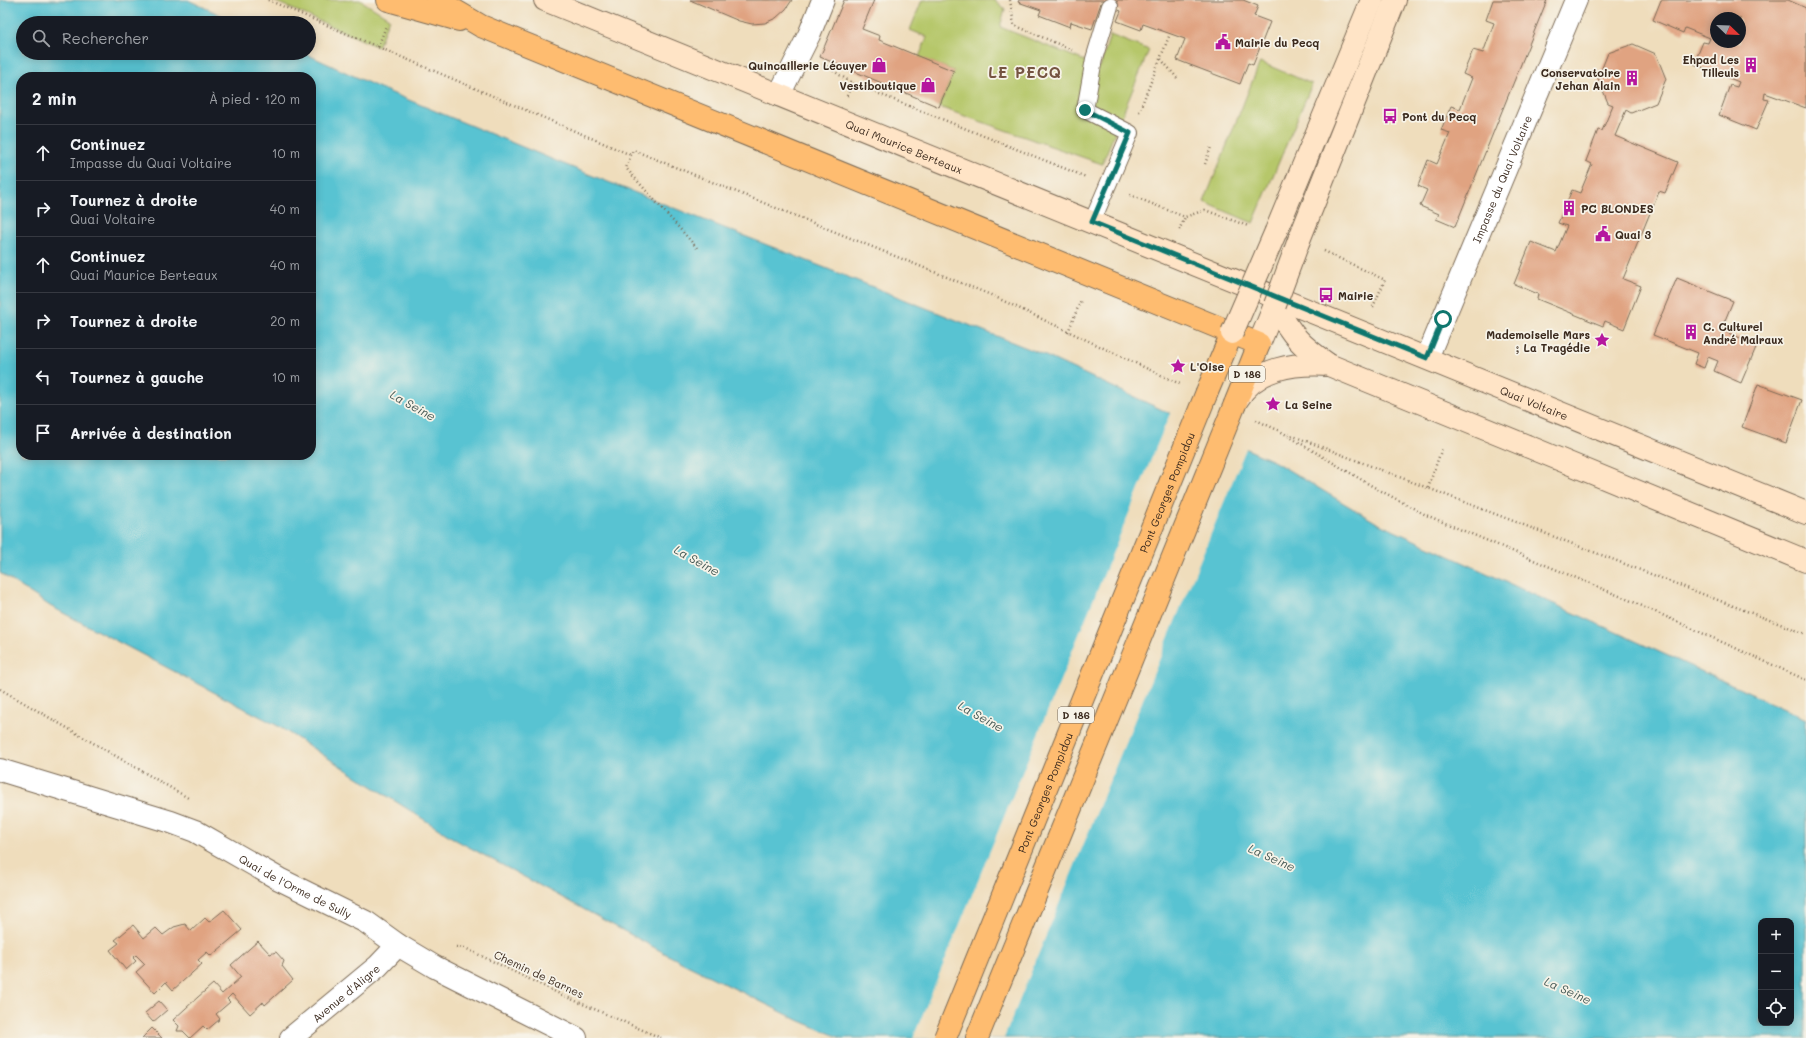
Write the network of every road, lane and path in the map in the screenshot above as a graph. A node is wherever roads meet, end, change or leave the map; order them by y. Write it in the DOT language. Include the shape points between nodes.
graph roads {
  1 [pos="268,0"];
  2 [pos="388,0"];
  3 [pos="437,0"];
  4 [pos="545,0"];
  5 [pos="823,0"];
  6 [pos="1010,0"];
  7 [pos="1372,0"];
  8 [pos="1395,0"];
  9 [pos="1576,0"];
  10 [pos="1110,6"];
  11 [pos="305,16"];
  12 [pos="316,21"];
  13 [pos="386,25"];
  14 [pos="481,26"];
  15 [pos="1170,34"];
  16 [pos="378,47"];
  17 [pos="800,53"];
  18 [pos="1160,58"];
  19 [pos="1094,59"];
  20 [pos="1177,78"];
  21 [pos="852,83"];
  22 [pos="778,95"];
  23 [pos="1145,97"];
  24 [pos="845,101"];
  25 [pos="1211,148"];
  26 [pos="631,155"];
  27 [pos="1205,164"];
  28 [pos="1108,186"];
  29 [pos="1092,222"];
  30 [pos="1248,226"];
  31 [pos="1308,244"];
  32 [pos="697,248"];
  33 [pos="1269,299"];
  34 [pos="1081,300"];
  35 [pos="1068,332"];
  36 [pos="1362,332"];
  37 [pos="1232,333"];
  38 [pos="1259,344"];
  39 [pos="1427,358"];
  40 [pos="1328,366"];
  41 [pos="1198,390"];
  42 [pos="1243,411"];
  43 [pos="1280,431"];
  44 [pos="1442,448"];
  45 [pos="1428,488"];
  46 [pos="1806,513"];
  47 [pos="1806,561"];
  48 [pos="1806,634"];
  49 [pos="1806,680"];
  50 [pos="0,770"];
  51 [pos="398,945"];
  52 [pos="452,946"];
  53 [pos="291,1038"];
  54 [pos="576,1038"];
  55 [pos="661,1038"];
  56 [pos="945,1038"];
  57 [pos="977,1038"];
  1 -- 11 [label="path"];
  2 -- 14 [label="main road"];
  3 -- 14 [label="main road"];
  4 -- 22 [label="main road, Quai Maurice Berteaux"];
  5 -- 17 [label="street"];
  6 -- 19 [label="path" via="1014,25"];
  7 -- 37 [label="main road, D 186, bridge"];
  8 -- 31 [label="main road"];
  9 -- 39 [label="street, Impasse du Quai Voltaire"];
  10 -- 19 [label="lane"];
  12 -- 16 [label="path"];
  13 -- 16 [label="path"];
  14 -- 37 [label="main road"];
  15 -- 18 [label="path"];
  16 -- 26 [label="path"];
  17 -- 21 [label="path"];
  17 -- 22 [label="street"];
  18 -- 20 [label="path"];
  18 -- 23 [label="path"];
  19 -- 28 [label="lane" via="1085,110 1130,133"];
  21 -- 24 [label="path"];
  21 -- 28 [label="path"];
  22 -- 29 [label="main road, Quai Maurice Berteaux"];
  25 -- 27 [label="path"];
  26 -- 32 [label="path" via="626,168"];
  26 -- 35 [label="path" via="633,150 991,295"];
  28 -- 29 [label="lane"];
  28 -- 30 [label="path" via="1185,217 1205,210"];
  29 -- 33 [label="main road, Quai Maurice Berteaux"];
  31 -- 33 [label="main road, D 186, bridge"];
  31 -- 36 [label="path" via="1384,280"];
  33 -- 36 [label="main road, Quai Voltaire"];
  33 -- 38 [label="main road, D 186"];
  33 -- 40 [label="main road" via="1292,336"];
  34 -- 35 [label="path"];
  35 -- 41 [label="path"];
  36 -- 39 [label="main road, Quai Voltaire"];
  37 -- 38 [label="main road"];
  37 -- 41 [label="main road, D 186"];
  38 -- 42 [label="main road, D 186"];
  39 -- 46 [label="main road, Quai Voltaire"];
  40 -- 42 [label="main road" via="1299,364 1267,373 1248,385"];
  40 -- 47 [label="main road, bridge"];
  41 -- 56 [label="main road, Pont Georges Pompidou / D 186, bridge"];
  42 -- 43 [label="path"];
  42 -- 57 [label="main road, D 186, bridge"];
  43 -- 45 [label="path"];
  43 -- 49 [label="path" via="1426,515 1629,600"];
  44 -- 45 [label="path"];
  45 -- 48 [label="path"];
  50 -- 51 [label="street, Quai de l'Orme de Sully" via="195,831 302,892 337,906 366,922"];
  51 -- 53 [label="street, Avenue d'Aligre" via="378,966"];
  51 -- 54 [label="street, Quai de l'Orme de Sully" via="435,967"];
  52 -- 55 [label="path, Chemin de Barnes" via="464,948"];
}
